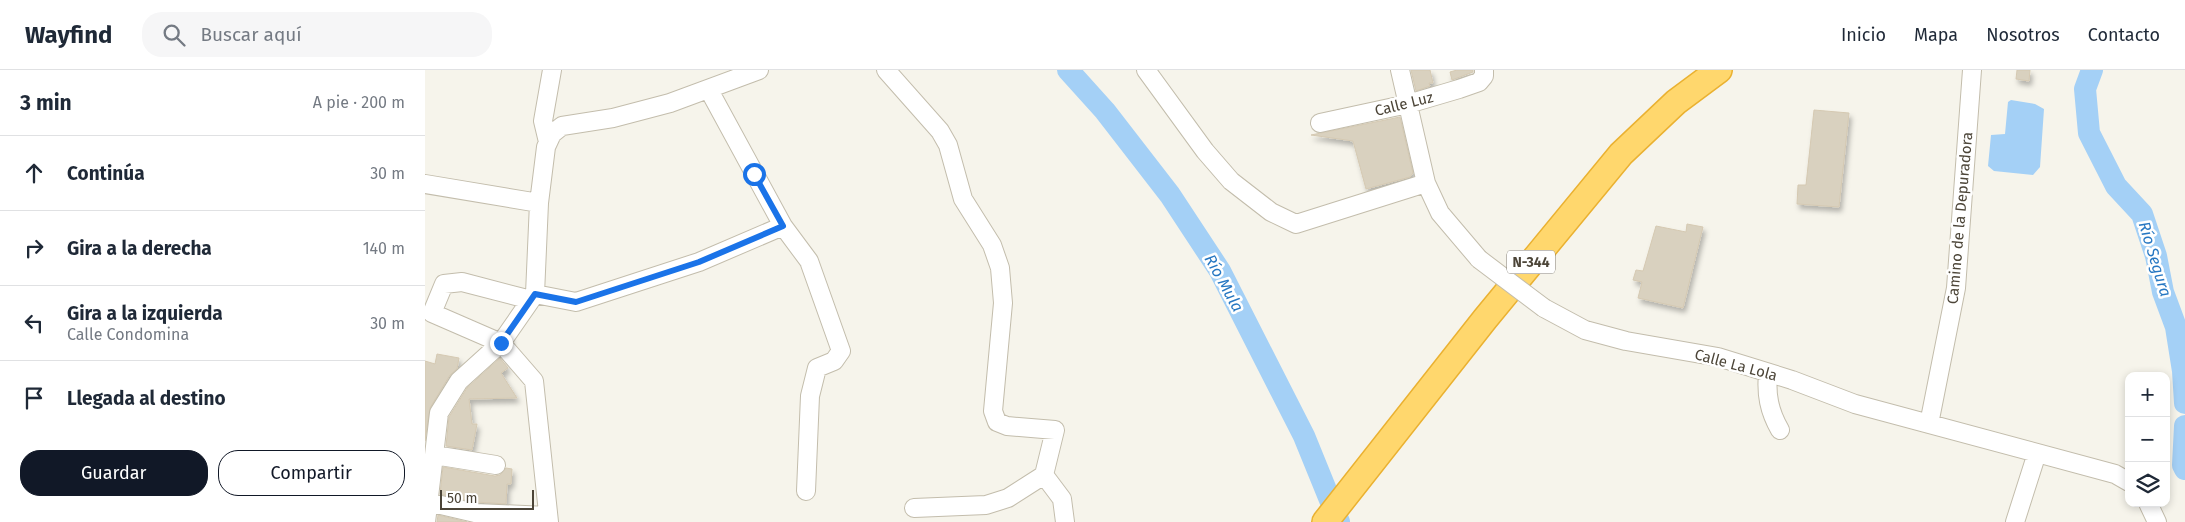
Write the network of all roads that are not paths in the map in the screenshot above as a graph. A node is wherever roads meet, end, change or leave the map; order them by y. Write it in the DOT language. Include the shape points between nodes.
graph roads {
  1 [pos="552,70"];
  2 [pos="759,70"];
  3 [pos="886,70"];
  4 [pos="1146,70"];
  5 [pos="1399,70"];
  6 [pos="1719,70"];
  7 [pos="1972,70"];
  8 [pos="1484,73"];
  9 [pos="709,90"];
  10 [pos="1407,104"];
  11 [pos="1320,122"];
  12 [pos="548,142"];
  13 [pos="1426,183"];
  14 [pos="425,184"];
  15 [pos="539,203"];
  16 [pos="783,226"];
  17 [pos="533,297"];
  18 [pos="501,343"];
  19 [pos="1768,373"];
  20 [pos="432,412"];
  21 [pos="1929,424"];
  22 [pos="1780,430"];
  23 [pos="2037,453"];
  24 [pos="431,458"];
  25 [pos="496,465"];
  26 [pos="1044,474"];
  27 [pos="2125,480"];
  28 [pos="806,491"];
  29 [pos="2150,507"];
  30 [pos="915,508"];
  31 [pos="426,514"];
  32 [pos="549,519"];
  33 [pos="1065,522"];
  34 [pos="1325,522"];
  35 [pos="2015,522"];
  36 [pos="2157,522"];
  1 -- 12 [label="street" via="543,121"];
  2 -- 9 [label="street"];
  3 -- 26 [label="street" via="949,145 963,199 992,244 1000,268 1003,302 993,410 997,422 1007,426 1055,430"];
  4 -- 13 [label="street" via="1231,181 1271,212 1297,224"];
  5 -- 10 [label="street, Calle La Lola"];
  6 -- 34 [label="highway, N-344" via="1676,102 1621,154 1485,319"];
  7 -- 21 [label="street, Camino de la Depuradora" via="1957,288"];
  8 -- 10 [label="street, Calle Luz" via="1479,82"];
  9 -- 12 [label="street" via="613,118 562,126"];
  9 -- 16 [label="street"];
  10 -- 11 [label="street, Calle Luz"];
  10 -- 13 [label="street, Calle La Lola"];
  12 -- 15 [label="street"];
  13 -- 19 [label="street, Calle La Lola, bridge" via="1440,213 1479,260 1544,308 1585,330 1626,341 1718,357"];
  14 -- 15 [label="street"];
  15 -- 17 [label="street"];
  16 -- 17 [label="street" via="699,262 576,302"];
  16 -- 28 [label="street" via="809,261 841,351 834,361 817,368 810,396"];
  17 -- 18 [label="street"];
  17 -- 18 [label="street" via="461,282 444,284 432,313"];
  18 -- 20 [label="street" via="459,381"];
  18 -- 32 [label="street" via="534,380"];
  19 -- 21 [label="street, Calle La Lola" via="1855,404"];
  19 -- 22 [label="street" via="1767,394 1773,418"];
  20 -- 24 [label="street"];
  21 -- 23 [label="street, Calle La Lola"];
  23 -- 27 [label="street, Calle La Lola" via="2115,474"];
  23 -- 35 [label="street"];
  24 -- 25 [label="street"];
  24 -- 31 [label="street"];
  26 -- 30 [label="street" via="1008,498 986,505"];
  26 -- 33 [label="street" via="1062,499"];
  29 -- 36 [label="street"];
  31 -- 32 [label="street" via="475,513"];
}
